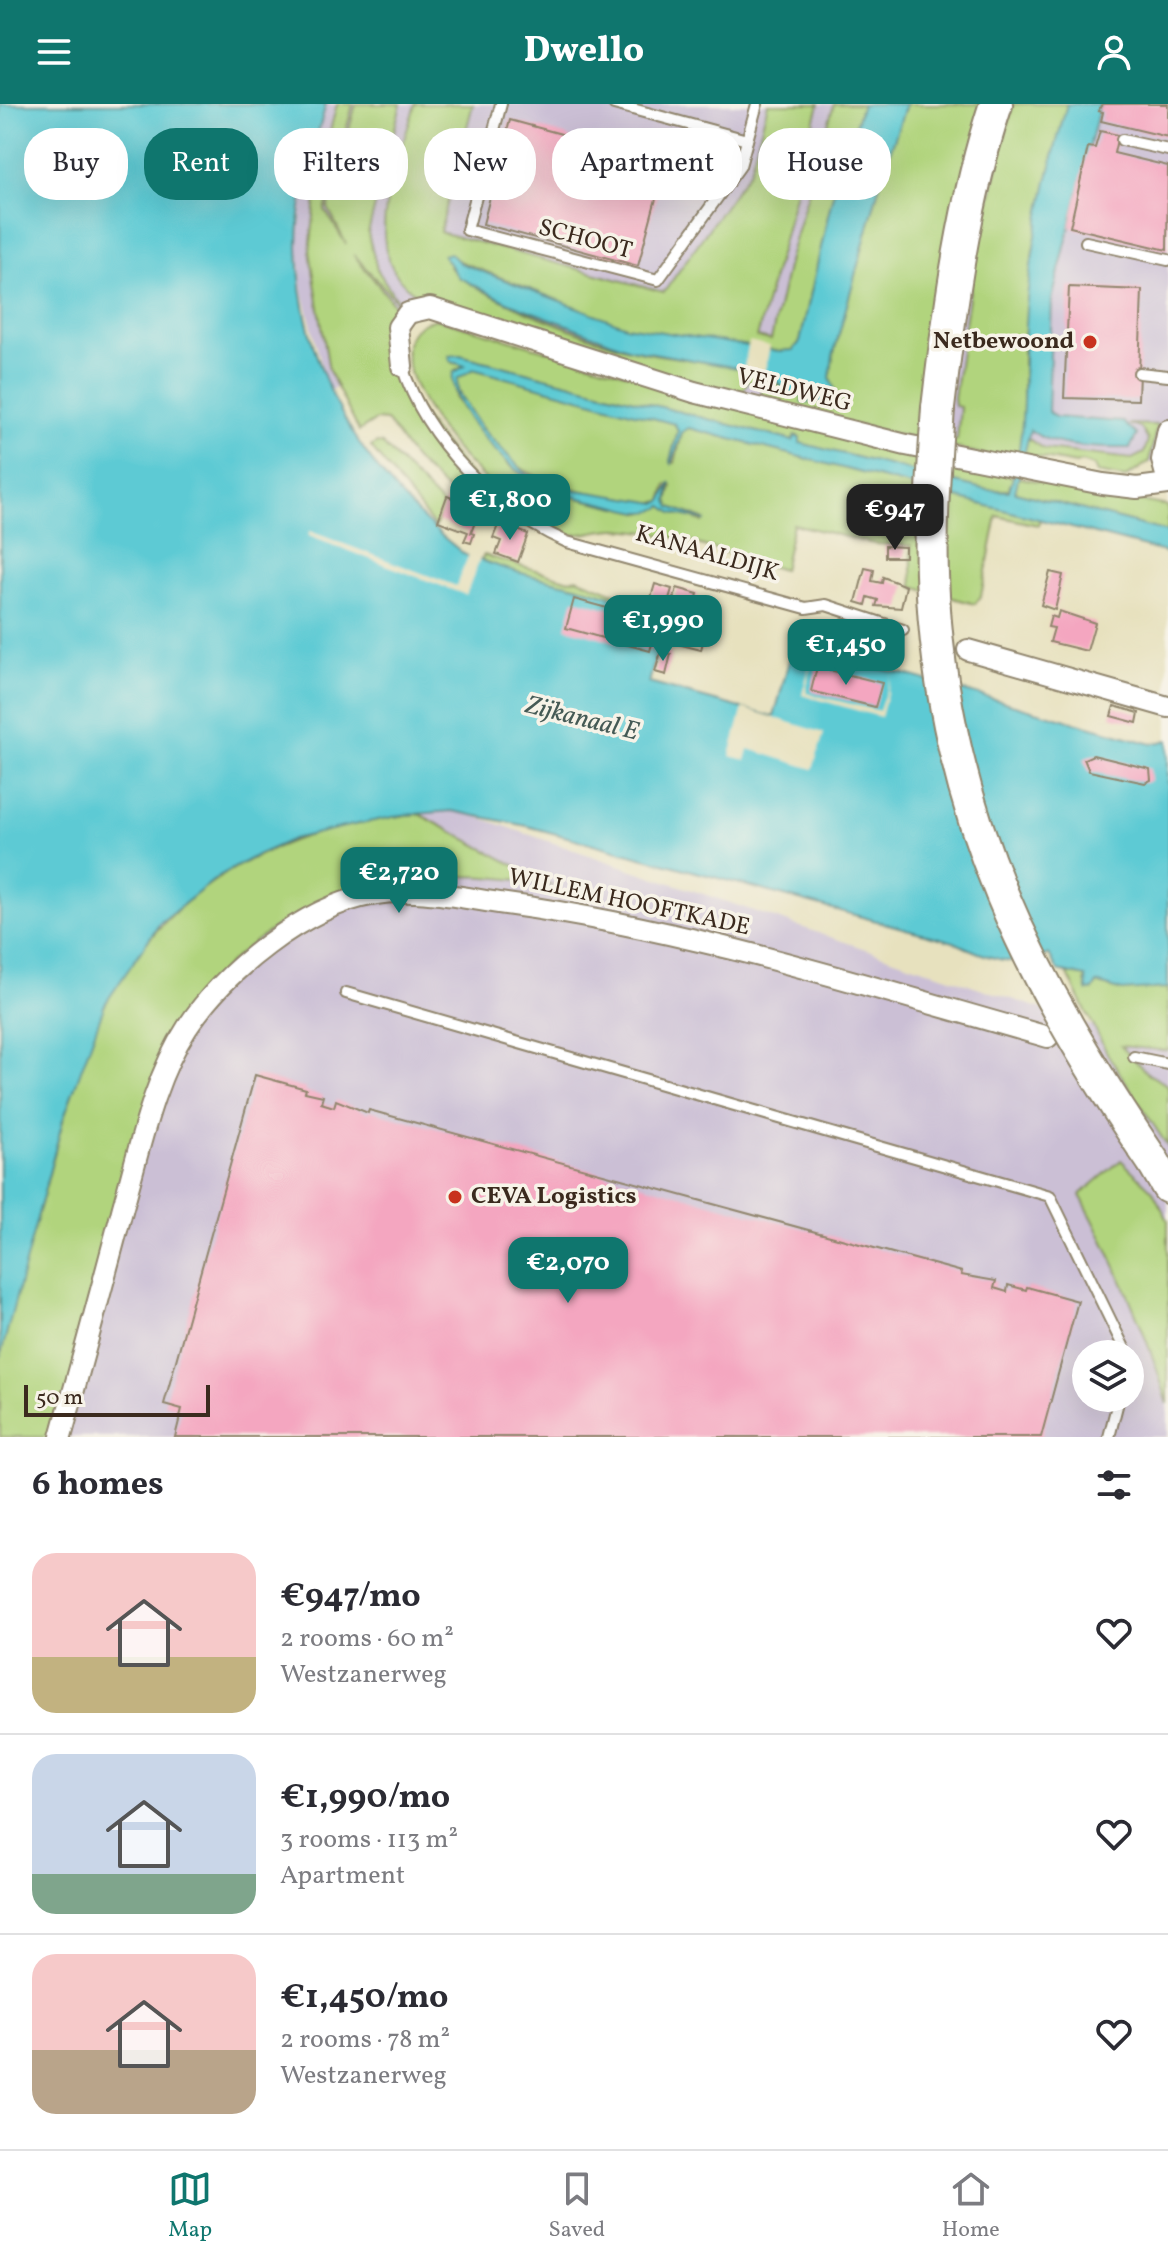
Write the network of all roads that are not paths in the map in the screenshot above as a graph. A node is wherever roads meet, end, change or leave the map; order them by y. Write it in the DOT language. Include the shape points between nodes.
graph roads {
  1 [pos="501,104"];
  2 [pos="614,104"];
  3 [pos="757,104"];
  4 [pos="996,104"];
  5 [pos="747,140"];
  6 [pos="1122,140"];
  7 [pos="1153,147"];
  8 [pos="1168,150"];
  9 [pos="1150,161"];
  10 [pos="1086,242"];
  11 [pos="1168,260"];
  12 [pos="416,309"];
  13 [pos="402,366"];
  14 [pos="1139,373"];
  15 [pos="1168,376"];
  16 [pos="1168,430"];
  17 [pos="1168,483"];
  18 [pos="903,630"];
  19 [pos="968,650"];
  20 [pos="1168,707"];
  21 [pos="346,993"];
  22 [pos="1048,1037"];
  23 [pos="1134,1057"];
  24 [pos="1168,1064"];
  25 [pos="1161,1175"];
  26 [pos="1120,1340"];
  27 [pos="1115,1412"];
  28 [pos="61,1437"];
  29 [pos="1109,1437"];
  1 -- 5 [label="lane, SCHOOT" via="467,230 658,280 740,166"];
  2 -- 5 [label="lane"];
  3 -- 5 [label="lane, SCHOOT"];
  4 -- 25 [label="main road, bridge" via="964,234 938,408 931,513 933,595 947,712 966,796 999,893 1046,992"];
  6 -- 7 [label="lane"];
  7 -- 8 [label="lane"];
  7 -- 9 [label="lane"];
  10 -- 11 [label="lane"];
  12 -- 13 [label="street, KANAALDIJK" via="398,327"];
  12 -- 17 [label="street, VELDWEG" via="443,312 721,400 952,456 1103,484 1137,488"];
  13 -- 18 [label="lane, KANAALDIJK" via="427,420 459,460 516,512 554,536 806,608 826,605"];
  14 -- 15 [label="lane"];
  16 -- 17 [label="street" via="1162,460"];
  19 -- 20 [label="street"];
  21 -- 26 [label="lane" via="1050,1196"];
  22 -- 28 [label="street, WILLEM HOOFTKADE" via="722,946 546,909 416,891 369,895 317,915 252,956 185,1030 150,1108"];
  23 -- 24 [label="lane"];
  27 -- 29 [label="lane"];
}
